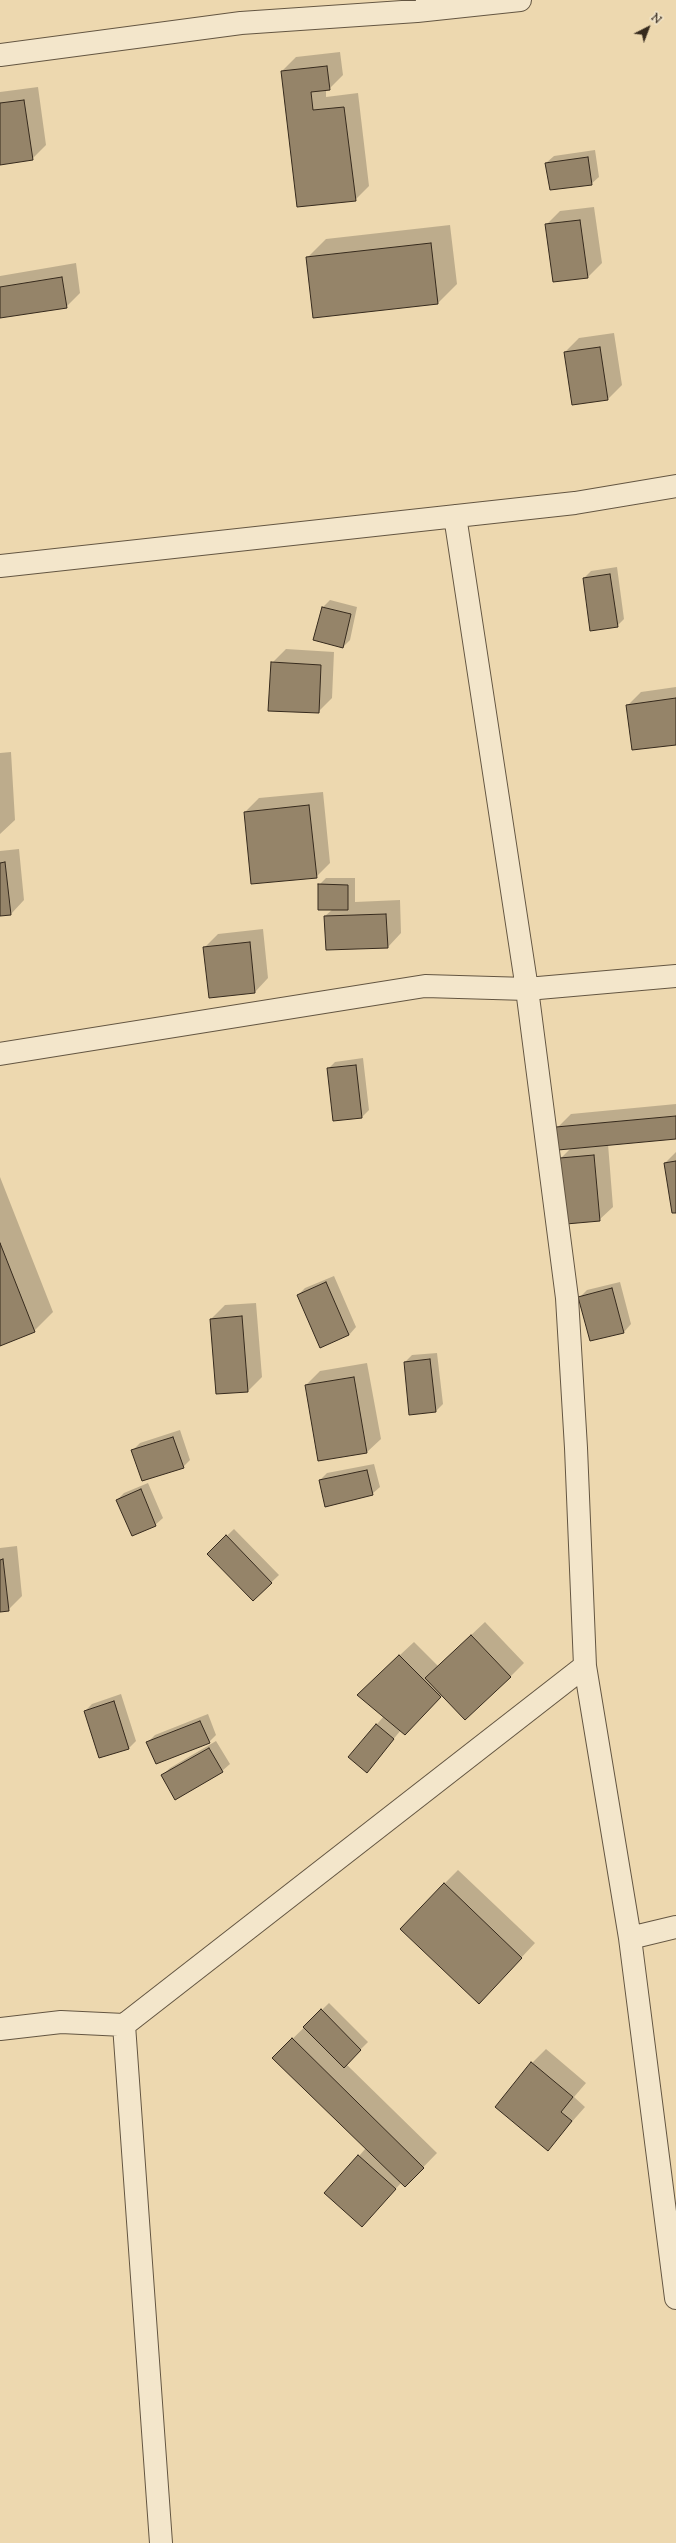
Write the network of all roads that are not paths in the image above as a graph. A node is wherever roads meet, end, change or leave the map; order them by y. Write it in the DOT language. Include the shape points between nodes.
graph roads {
  1 [pos="520,0"];
  2 [pos="0,55"];
  3 [pos="676,486"];
  4 [pos="455,516"];
  5 [pos="0,566"];
  6 [pos="676,976"];
  7 [pos="527,989"];
  8 [pos="0,1054"];
  9 [pos="584,1666"];
  10 [pos="676,1927"];
  11 [pos="630,1938"];
  12 [pos="124,2025"];
  13 [pos="0,2029"];
  14 [pos="676,2298"];
  15 [pos="161,2543"];
  1 -- 2 [label="street" via="417,11 241,23"];
  3 -- 4 [label="street" via="575,503"];
  4 -- 5 [label="street"];
  4 -- 7 [label="street"];
  6 -- 7 [label="street"];
  7 -- 8 [label="street" via="425,986"];
  7 -- 9 [label="street" via="566,1298 576,1448"];
  9 -- 11 [label="street"];
  9 -- 12 [label="street"];
  10 -- 11 [label="street"];
  11 -- 14 [label="street"];
  12 -- 13 [label="street" via="61,2022"];
  12 -- 15 [label="street"];
}
